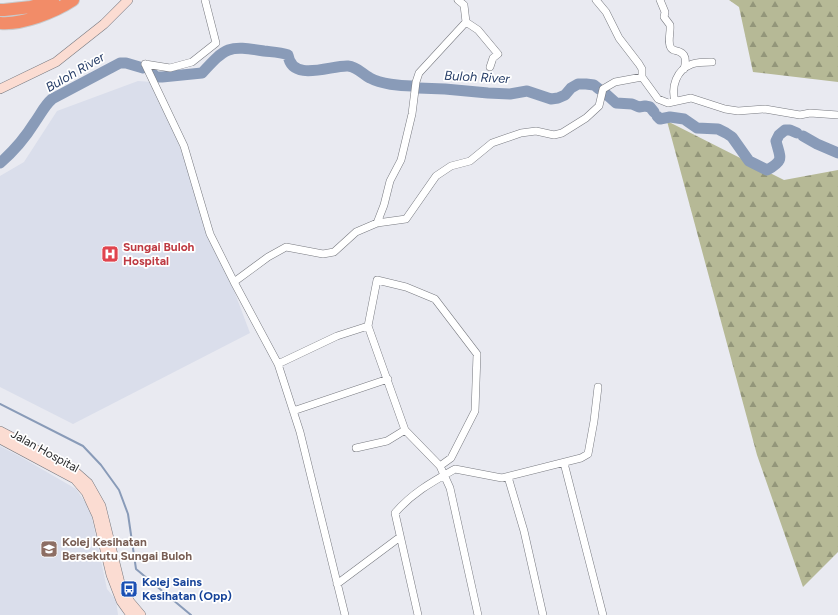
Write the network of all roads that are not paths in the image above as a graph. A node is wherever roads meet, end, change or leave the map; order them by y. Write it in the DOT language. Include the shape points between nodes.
graph roads {
  1 [pos="53,0"];
  2 [pos="73,0"];
  3 [pos="128,0"];
  4 [pos="205,0"];
  5 [pos="458,0"];
  6 [pos="596,0"];
  7 [pos="660,0"];
  8 [pos="0,10"];
  9 [pos="466,22"];
  10 [pos="0,23"];
  11 [pos="712,62"];
  12 [pos="490,67"];
  13 [pos="684,69"];
  14 [pos="642,77"];
  15 [pos="0,89"];
  16 [pos="675,101"];
  17 [pos="838,115"];
  18 [pos="377,223"];
  19 [pos="234,282"];
  20 [pos="368,326"];
  21 [pos="278,364"];
  22 [pos="388,380"];
  23 [pos="598,387"];
  24 [pos="293,411"];
  25 [pos="405,430"];
  26 [pos="0,431"];
  27 [pos="0,440"];
  28 [pos="356,448"];
  29 [pos="564,463"];
  30 [pos="440,466"];
  31 [pos="445,475"];
  32 [pos="508,477"];
  33 [pos="400,537"];
  34 [pos="337,584"];
  35 [pos="128,610"];
  36 [pos="142,615"];
  37 [pos="345,615"];
  38 [pos="418,615"];
  39 [pos="478,615"];
  40 [pos="543,615"];
  41 [pos="603,615"];
  1 -- 8 [label="highway" via="31,7"];
  2 -- 10 [label="highway" via="65,6 36,17 8,24"];
  3 -- 15 [label="main road" via="104,24 56,62"];
  4 -- 19 [label="street" via="216,44 192,62 170,68 145,64 184,146 210,234"];
  5 -- 9 [label="street" via="464,5"];
  6 -- 14 [label="street" via="642,69"];
  7 -- 13 [label="street" via="665,12 664,17 670,25 669,44 684,56"];
  9 -- 12 [label="street" via="478,30 498,54 493,58"];
  9 -- 18 [label="street" via="419,73 401,160 390,181"];
  11 -- 13 [label="street" via="692,64"];
  13 -- 16 [label="street" via="676,78 673,93"];
  14 -- 16 [label="street" via="658,100 668,103"];
  14 -- 18 [label="street" via="615,82 603,89 599,106 586,118 562,133 520,133 492,143 470,161 451,166 436,176 406,219"];
  16 -- 17 [label="street" via="691,98 738,111 765,109 800,115"];
  18 -- 19 [label="street" via="356,232 334,252 323,254 286,246"];
  19 -- 21 [label="street"];
  20 -- 21 [label="street" via="337,336"];
  20 -- 22 [label="street"];
  20 -- 30 [label="street" via="377,280 406,287 435,300 477,354 474,411 451,458"];
  21 -- 24 [label="street"];
  22 -- 24 [label="street"];
  22 -- 25 [label="street"];
  23 -- 29 [label="street" via="588,454"];
  24 -- 34 [label="street"];
  25 -- 28 [label="street" via="387,441"];
  25 -- 30 [label="street"];
  26 -- 35 [label="main road, Jalan Hospital" via="71,468 88,483 101,506"];
  27 -- 35 [label="main road, Jalan Hospital" via="75,479 86,492 97,516 111,575 121,602"];
  29 -- 32 [label="street"];
  29 -- 41 [label="street"];
  30 -- 31 [label="street"];
  31 -- 32 [label="street" via="455,469"];
  31 -- 33 [label="street" via="406,500 395,514"];
  31 -- 39 [label="street"];
  32 -- 40 [label="street" via="524,531"];
  33 -- 34 [label="street"];
  33 -- 38 [label="street"];
  34 -- 37 [label="street"];
  35 -- 36 [label="main road, Jalan Hospital"];
}
